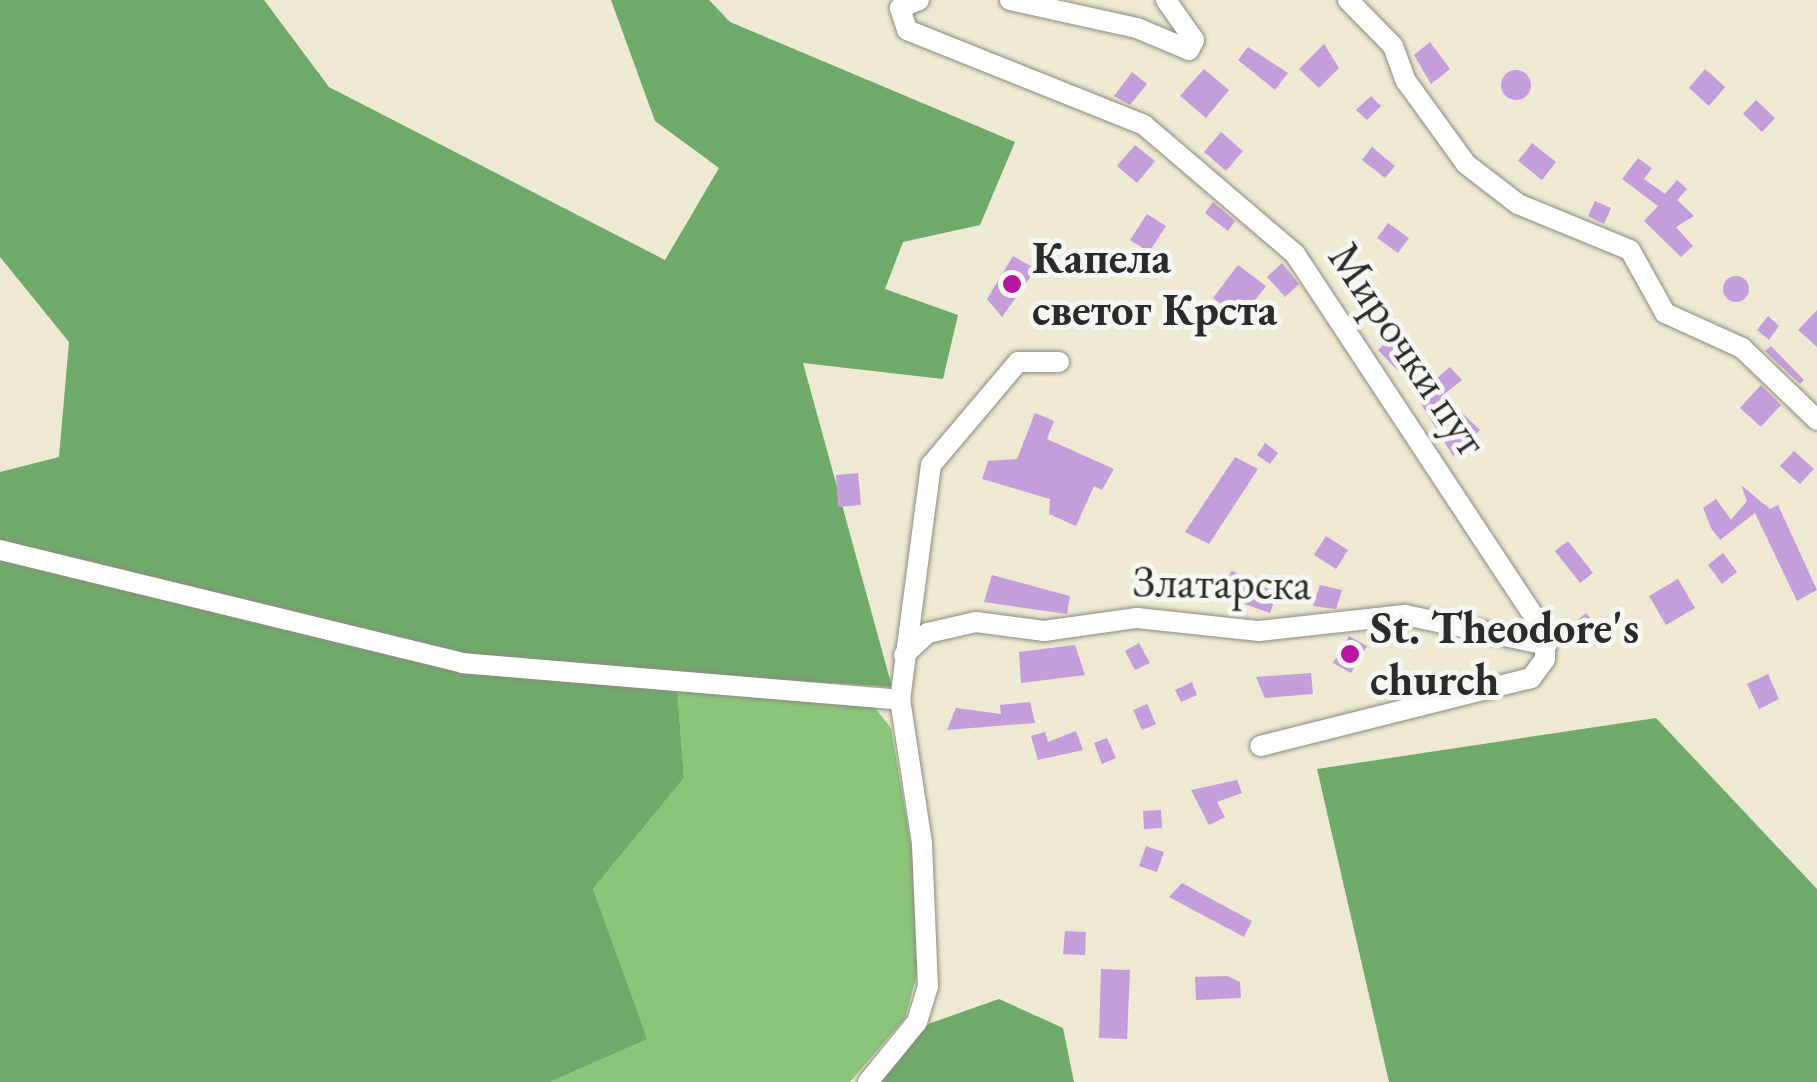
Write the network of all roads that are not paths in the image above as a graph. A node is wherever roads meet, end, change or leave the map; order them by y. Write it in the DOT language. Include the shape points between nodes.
graph roads {
  1 [pos="919,0"];
  2 [pos="1010,0"];
  3 [pos="1348,0"];
  4 [pos="1168,3"];
  5 [pos="1059,362"];
  6 [pos="1817,420"];
  7 [pos="0,550"];
  8 [pos="1546,645"];
  9 [pos="904,656"];
  10 [pos="900,700"];
  11 [pos="1260,746"];
  12 [pos="868,1082"];
  1 -- 8 [label="street, Мирочки пут" via="900,8 907,30 1144,126 1295,254 1540,622"];
  2 -- 4 [label="street" via="1137,28 1175,46 1195,43"];
  3 -- 6 [label="street" via="1393,46 1406,81 1466,164 1518,204 1630,250 1665,313 1742,348"];
  5 -- 9 [label="street" via="1018,362 932,465"];
  7 -- 10 [label="street" via="462,663"];
  8 -- 9 [label="street, Златарска" via="1406,615 1259,631 1137,618 1044,631 976,622 928,633"];
  8 -- 11 [label="street" via="1531,678"];
  9 -- 10 [label="street"];
  10 -- 12 [label="street" via="922,843 928,987 916,1022"];
}
